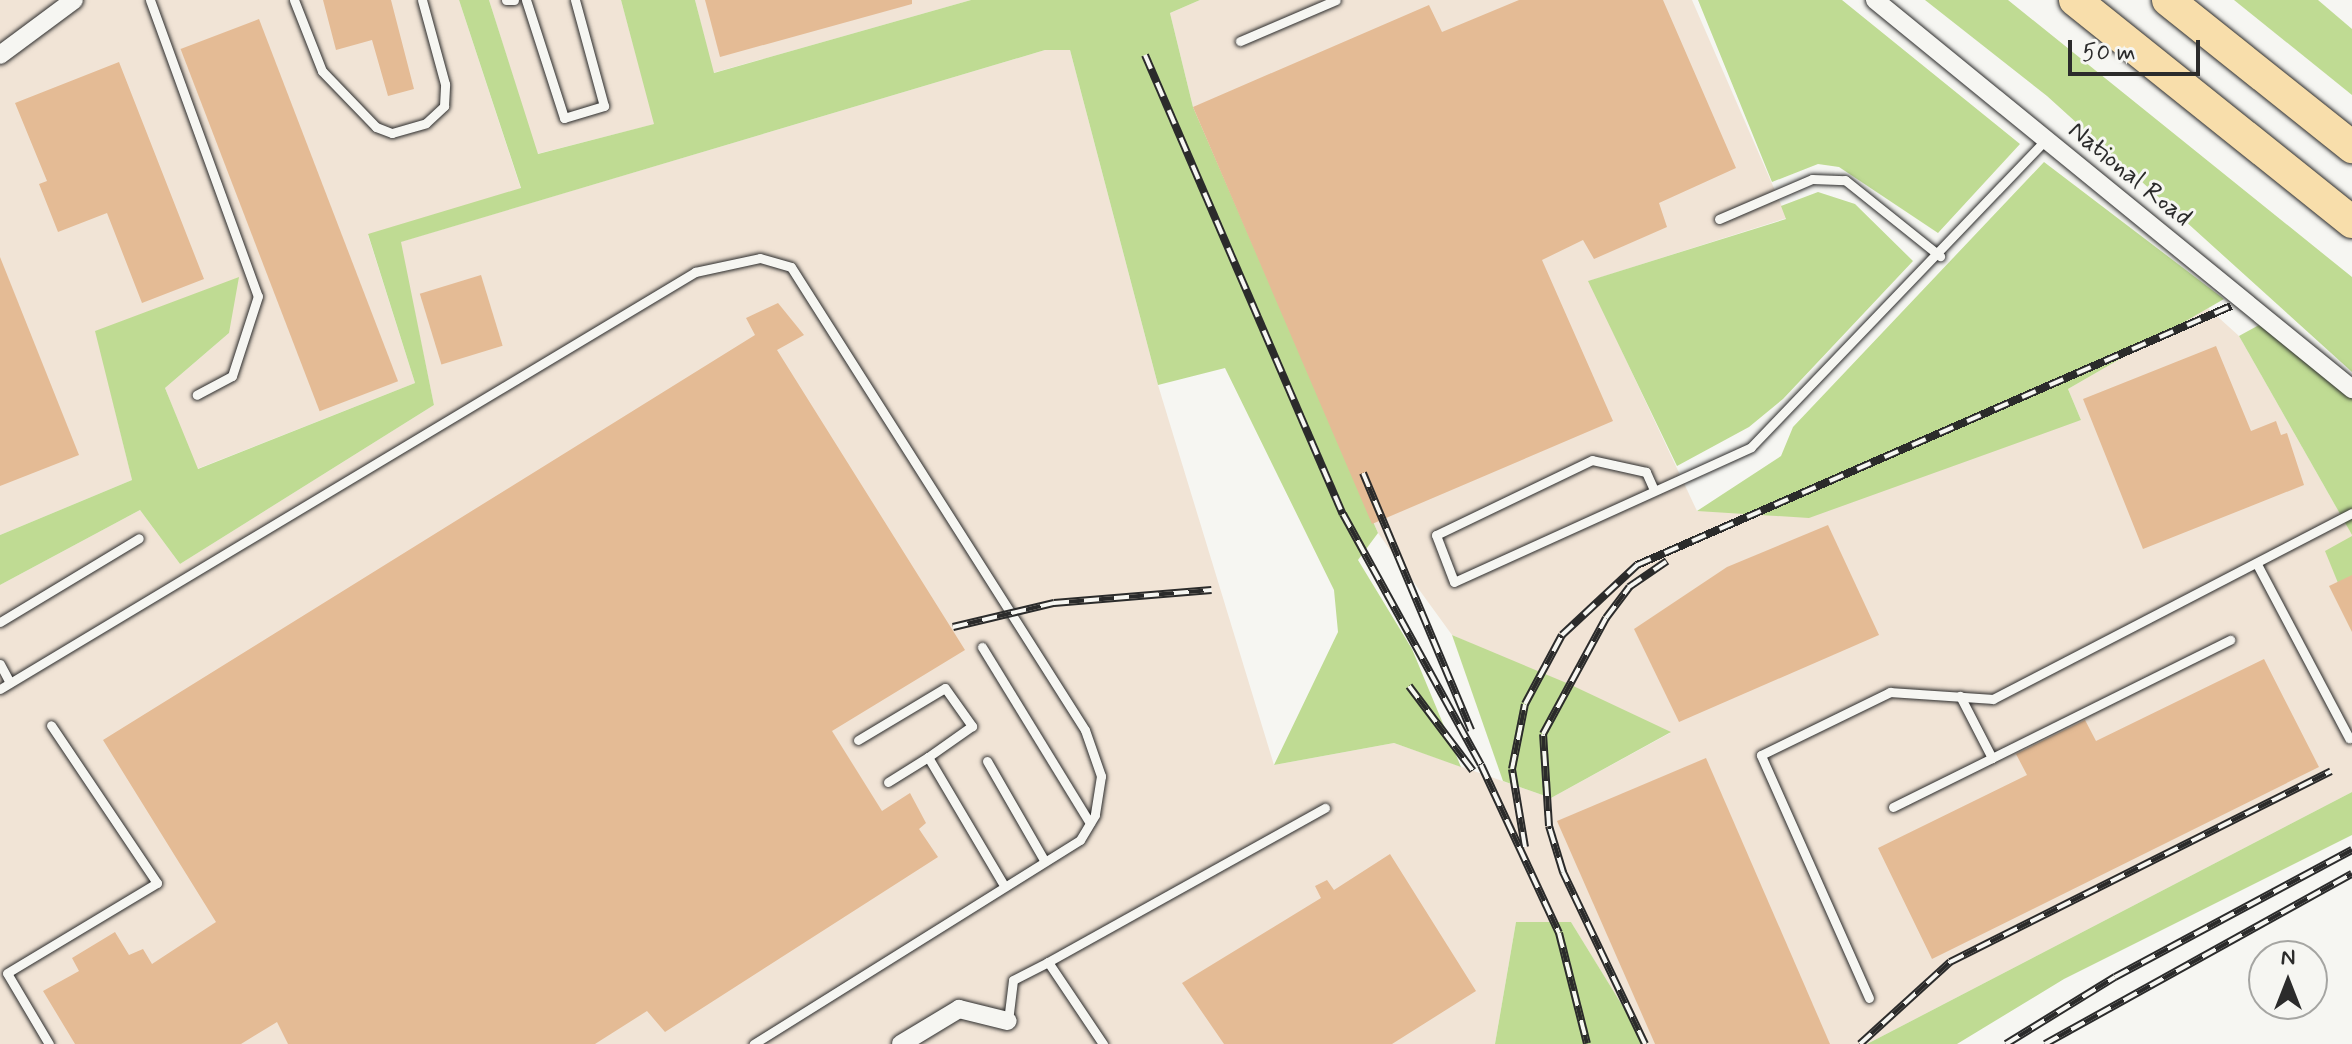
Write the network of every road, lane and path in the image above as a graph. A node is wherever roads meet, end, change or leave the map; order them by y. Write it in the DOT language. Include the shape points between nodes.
graph roads {
  1 [pos="150,0"];
  2 [pos="294,0"];
  3 [pos="422,0"];
  4 [pos="506,0"];
  5 [pos="514,0"];
  6 [pos="526,0"];
  7 [pos="575,0"];
  8 [pos="1336,0"];
  9 [pos="1875,0"];
  10 [pos="2075,0"];
  11 [pos="2168,0"];
  12 [pos="71,1"];
  13 [pos="1240,41"];
  14 [pos="0,55"];
  15 [pos="2045,140"];
  16 [pos="2352,147"];
  17 [pos="1719,219"];
  18 [pos="2352,222"];
  19 [pos="1940,256"];
  20 [pos="2352,389"];
  21 [pos="197,395"];
  22 [pos="1654,490"];
  23 [pos="2352,513"];
  24 [pos="139,538"];
  25 [pos="2258,566"];
  26 [pos="0,622"];
  27 [pos="2230,640"];
  28 [pos="982,647"];
  29 [pos="0,664"];
  30 [pos="10,683"];
  31 [pos="0,689"];
  32 [pos="1960,696"];
  33 [pos="51,725"];
  34 [pos="2349,738"];
  35 [pos="858,740"];
  36 [pos="928,757"];
  37 [pos="1992,758"];
  38 [pos="987,761"];
  39 [pos="888,782"];
  40 [pos="1893,807"];
  41 [pos="1325,808"];
  42 [pos="1090,823"];
  43 [pos="1044,860"];
  44 [pos="1003,884"];
  45 [pos="1048,962"];
  46 [pos="1869,998"];
  47 [pos="1008,1021"];
  48 [pos="49,1044"];
  49 [pos="754,1044"];
  50 [pos="901,1044"];
  51 [pos="1103,1044"];
  1 -- 21 [label="lane" via="258,296 232,376"];
  2 -- 3 [label="lane" via="322,71 376,127 392,133 426,123 444,106 445,84"];
  4 -- 5 [label="lane"];
  6 -- 7 [label="lane" via="564,118 604,106"];
  8 -- 13 [label="lane"];
  9 -- 15 [label="street, National Road"];
  10 -- 18 [label="highway"];
  11 -- 16 [label="highway"];
  12 -- 14 [label="street"];
  15 -- 19 [label="lane"];
  15 -- 20 [label="street, National Road"];
  17 -- 19 [label="lane" via="1812,179 1845,180"];
  19 -- 22 [label="lane" via="1769,433"];
  22 -- 22 [label="lane" via="1454,582 1436,535 1592,460 1646,472"];
  23 -- 25 [label="lane"];
  24 -- 26 [label="lane"];
  25 -- 32 [label="lane" via="1993,699"];
  25 -- 34 [label="lane"];
  27 -- 37 [label="lane"];
  28 -- 42 [label="lane"];
  29 -- 30 [label="lane"];
  30 -- 31 [label="lane"];
  30 -- 42 [label="lane" via="695,272 760,258 791,267 803,278 1085,730 1101,776"];
  32 -- 37 [label="lane"];
  32 -- 46 [label="lane" via="1938,700 1890,692 1761,755"];
  33 -- 48 [label="lane" via="157,883 7,973"];
  35 -- 36 [label="lane" via="945,688 972,726"];
  36 -- 39 [label="lane"];
  36 -- 44 [label="lane"];
  37 -- 40 [label="lane"];
  38 -- 43 [label="lane"];
  41 -- 45 [label="lane"];
  42 -- 43 [label="lane" via="1080,840"];
  43 -- 44 [label="lane"];
  44 -- 49 [label="lane"];
  45 -- 47 [label="lane" via="1013,980"];
  45 -- 51 [label="lane"];
  47 -- 50 [label="street" via="959,1009"];
}
